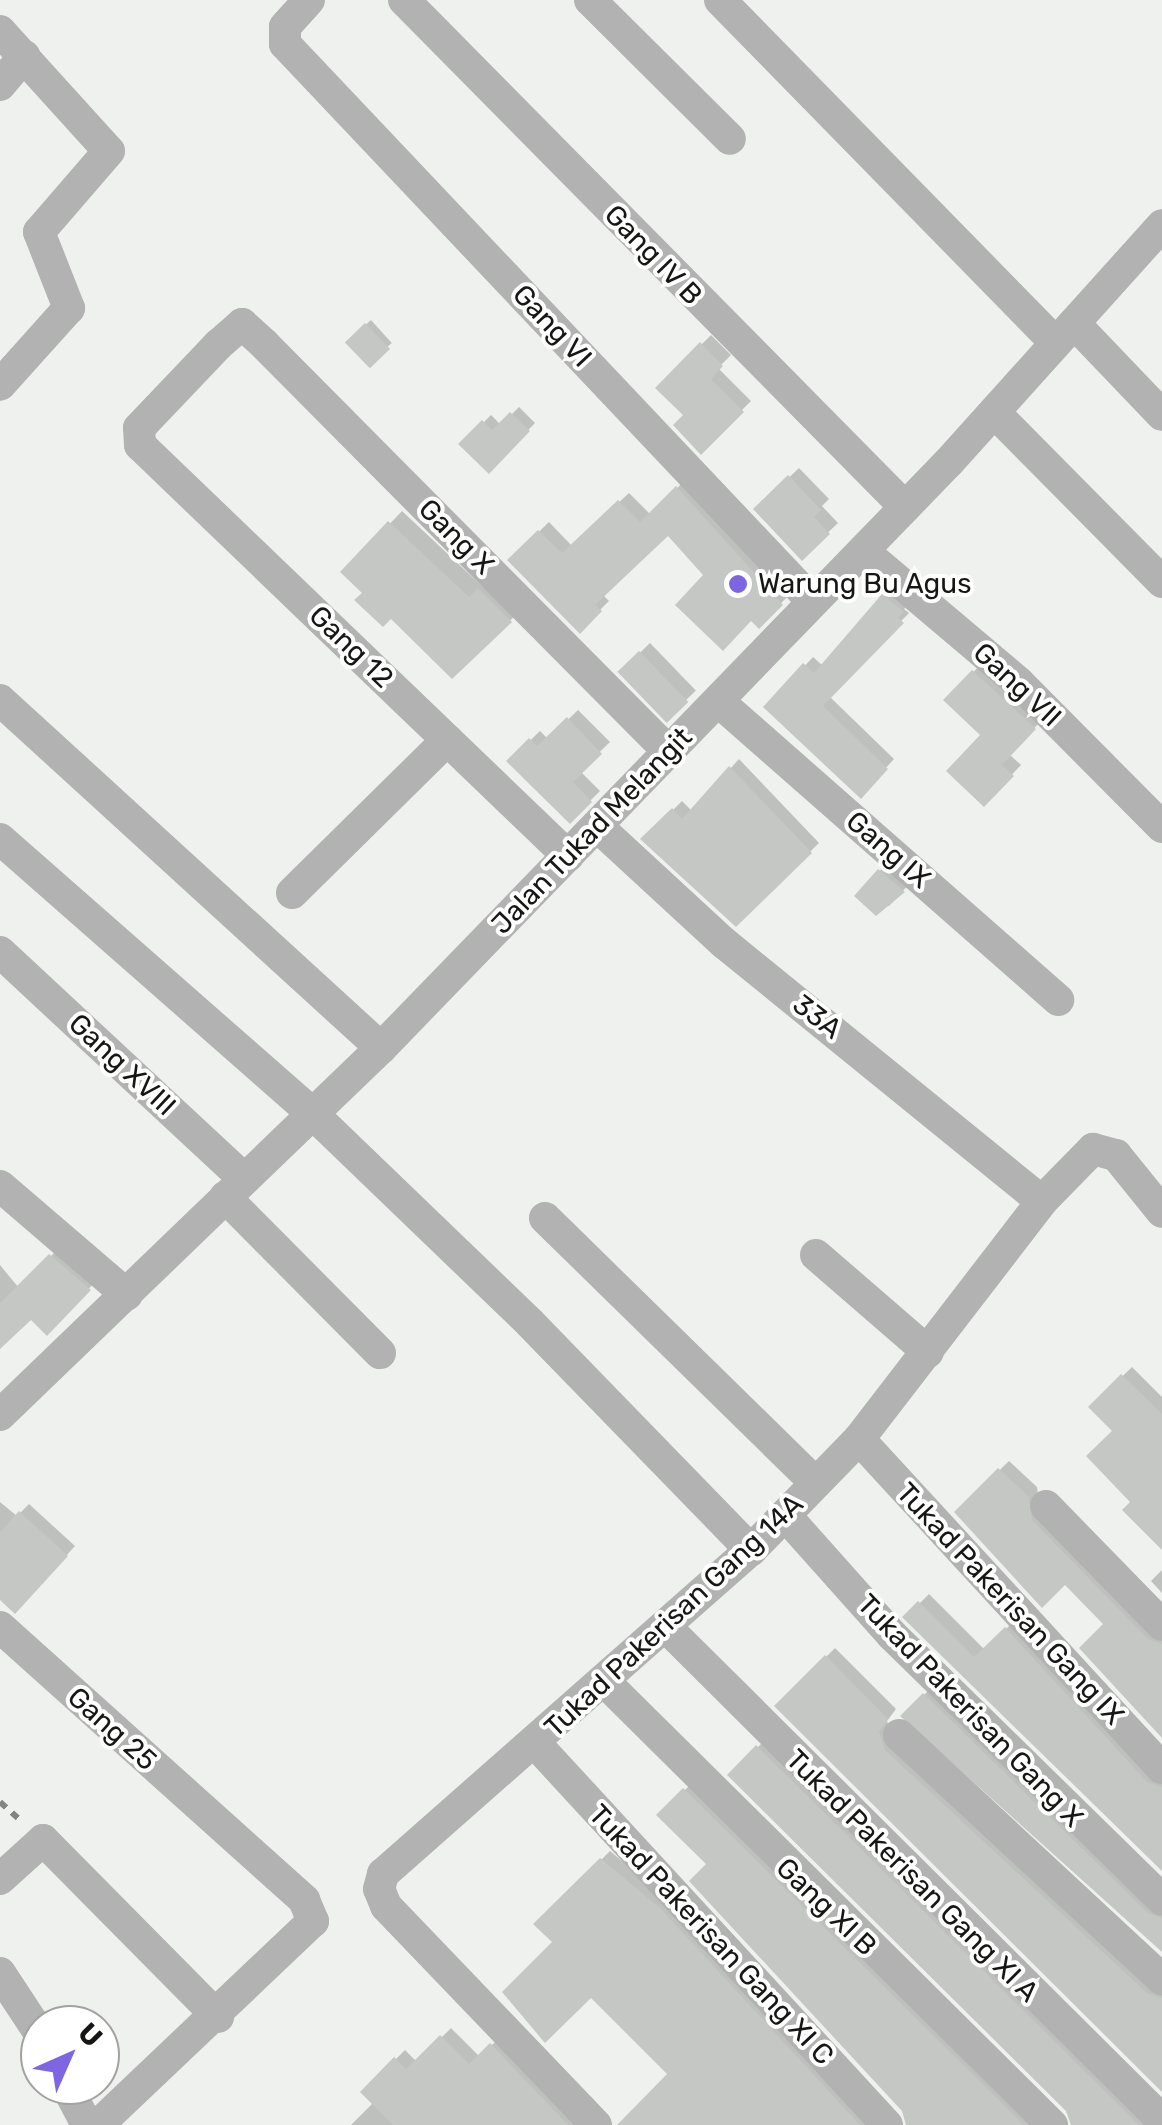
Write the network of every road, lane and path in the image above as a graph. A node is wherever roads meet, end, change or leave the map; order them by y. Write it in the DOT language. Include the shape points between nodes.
graph roads {
  1 [pos="309,0"];
  2 [pos="404,0"];
  3 [pos="590,0"];
  4 [pos="720,0"];
  5 [pos="0,31"];
  6 [pos="24,56"];
  7 [pos="0,85"];
  8 [pos="730,138"];
  9 [pos="1162,225"];
  10 [pos="242,324"];
  11 [pos="1065,333"];
  12 [pos="0,385"];
  13 [pos="994,412"];
  14 [pos="1162,414"];
  15 [pos="905,507"];
  16 [pos="863,550"];
  17 [pos="1162,582"];
  18 [pos="813,602"];
  19 [pos="0,700"];
  20 [pos="718,701"];
  21 [pos="447,740"];
  22 [pos="669,752"];
  23 [pos="598,826"];
  24 [pos="1162,828"];
  25 [pos="0,840"];
  26 [pos="568,856"];
  27 [pos="292,893"];
  28 [pos="0,952"];
  29 [pos="1058,1000"];
  30 [pos="382,1048"];
  31 [pos="314,1115"];
  32 [pos="0,1186"];
  33 [pos="235,1188"];
  34 [pos="1042,1200"];
  35 [pos="1162,1212"];
  36 [pos="545,1218"];
  37 [pos="816,1254"];
  38 [pos="127,1294"];
  39 [pos="928,1352"];
  40 [pos="380,1353"];
  41 [pos="0,1415"];
  42 [pos="859,1439"];
  43 [pos="816,1484"];
  44 [pos="1046,1506"];
  45 [pos="786,1516"];
  46 [pos="751,1550"];
  47 [pos="1162,1625"];
  48 [pos="0,1628"];
  49 [pos="666,1628"];
  50 [pos="606,1683"];
  51 [pos="899,1735"];
  52 [pos="536,1744"];
  53 [pos="1162,1768"];
  54 [pos="0,1880"];
  55 [pos="1162,1900"];
  56 [pos="0,1973"];
  57 [pos="1162,1979"];
  58 [pos="21,2005"];
  59 [pos="218,2017"];
  60 [pos="1162,2120"];
  61 [pos="98,2125"];
  62 [pos="596,2125"];
  63 [pos="887,2125"];
  64 [pos="1052,2125"];
  1 -- 18 [label="street, Gang VI" via="285,27 290,50"];
  2 -- 15 [label="street, Gang IV B"];
  3 -- 8 [label="street"];
  4 -- 11 [label="street"];
  5 -- 6 [label="street"];
  6 -- 7 [label="street"];
  6 -- 12 [label="street" via="109,151 38,232 69,308"];
  9 -- 11 [label="street, Jalan Tukad Melangit"];
  10 -- 21 [label="street, Gang 12" via="136,436"];
  10 -- 22 [label="street, Gang X"];
  11 -- 13 [label="street, Jalan Tukad Melangit"];
  11 -- 14 [label="street"];
  13 -- 15 [label="street, Jalan Tukad Melangit"];
  13 -- 17 [label="street"];
  15 -- 16 [label="street, Jalan Tukad Melangit"];
  16 -- 18 [label="street, Jalan Tukad Melangit"];
  16 -- 24 [label="street, Gang VII" via="1019,683"];
  18 -- 20 [label="street, Jalan Tukad Melangit"];
  19 -- 30 [label="street"];
  20 -- 22 [label="street, Jalan Tukad Melangit"];
  20 -- 29 [label="street, Gang IX"];
  21 -- 26 [label="street, Gang 12"];
  21 -- 27 [label="street"];
  22 -- 23 [label="street, Jalan Tukad Melangit"];
  23 -- 26 [label="street, Jalan Tukad Melangit"];
  23 -- 34 [label="street, 33A" via="724,944"];
  25 -- 31 [label="street"];
  26 -- 30 [label="street, Jalan Tukad Melangit"];
  28 -- 33 [label="street, Gang XVIII"];
  30 -- 31 [label="street, Jalan Tukad Melangit"];
  31 -- 33 [label="street, Jalan Tukad Melangit"];
  31 -- 46 [label="street"];
  32 -- 38 [label="street"];
  33 -- 38 [label="street, Jalan Tukad Melangit"];
  33 -- 40 [label="street, Gang XVIII"];
  34 -- 35 [label="street, Tukad Pakerisan Gang 14A" via="1104,1148"];
  34 -- 39 [label="street, Tukad Pakerisan Gang 14A"];
  36 -- 43 [label="street"];
  37 -- 39 [label="street"];
  38 -- 41 [label="street, Jalan Tukad Melangit"];
  39 -- 42 [label="street, Tukad Pakerisan Gang 14A"];
  42 -- 43 [label="street, Tukad Pakerisan Gang 14A"];
  42 -- 53 [label="street, Tukad Pakerisan Gang IX"];
  43 -- 45 [label="street, Tukad Pakerisan Gang 14A"];
  44 -- 47 [label="street"];
  45 -- 46 [label="street, Tukad Pakerisan Gang 14A"];
  45 -- 55 [label="street, Tukad Pakerisan Gang X" via="904,1647"];
  46 -- 49 [label="street, Tukad Pakerisan Gang 14A"];
  48 -- 59 [label="street, Gang 25" via="304,1900 313,1921"];
  49 -- 50 [label="street, Tukad Pakerisan Gang 14A"];
  49 -- 60 [label="street, Tukad Pakerisan Gang XI A"];
  50 -- 52 [label="street, Tukad Pakerisan Gang 14A"];
  50 -- 64 [label="street, Gang XI B"];
  51 -- 57 [label="street"];
  52 -- 62 [label="street, Tukad Pakerisan Gang 14A" via="383,1874 379,1889 386,1906"];
  52 -- 63 [label="street, Tukad Pakerisan Gang XI C"];
  54 -- 59 [label="street" via="44,1840"];
  56 -- 58 [label="street"];
  59 -- 61 [label="street"];
}
